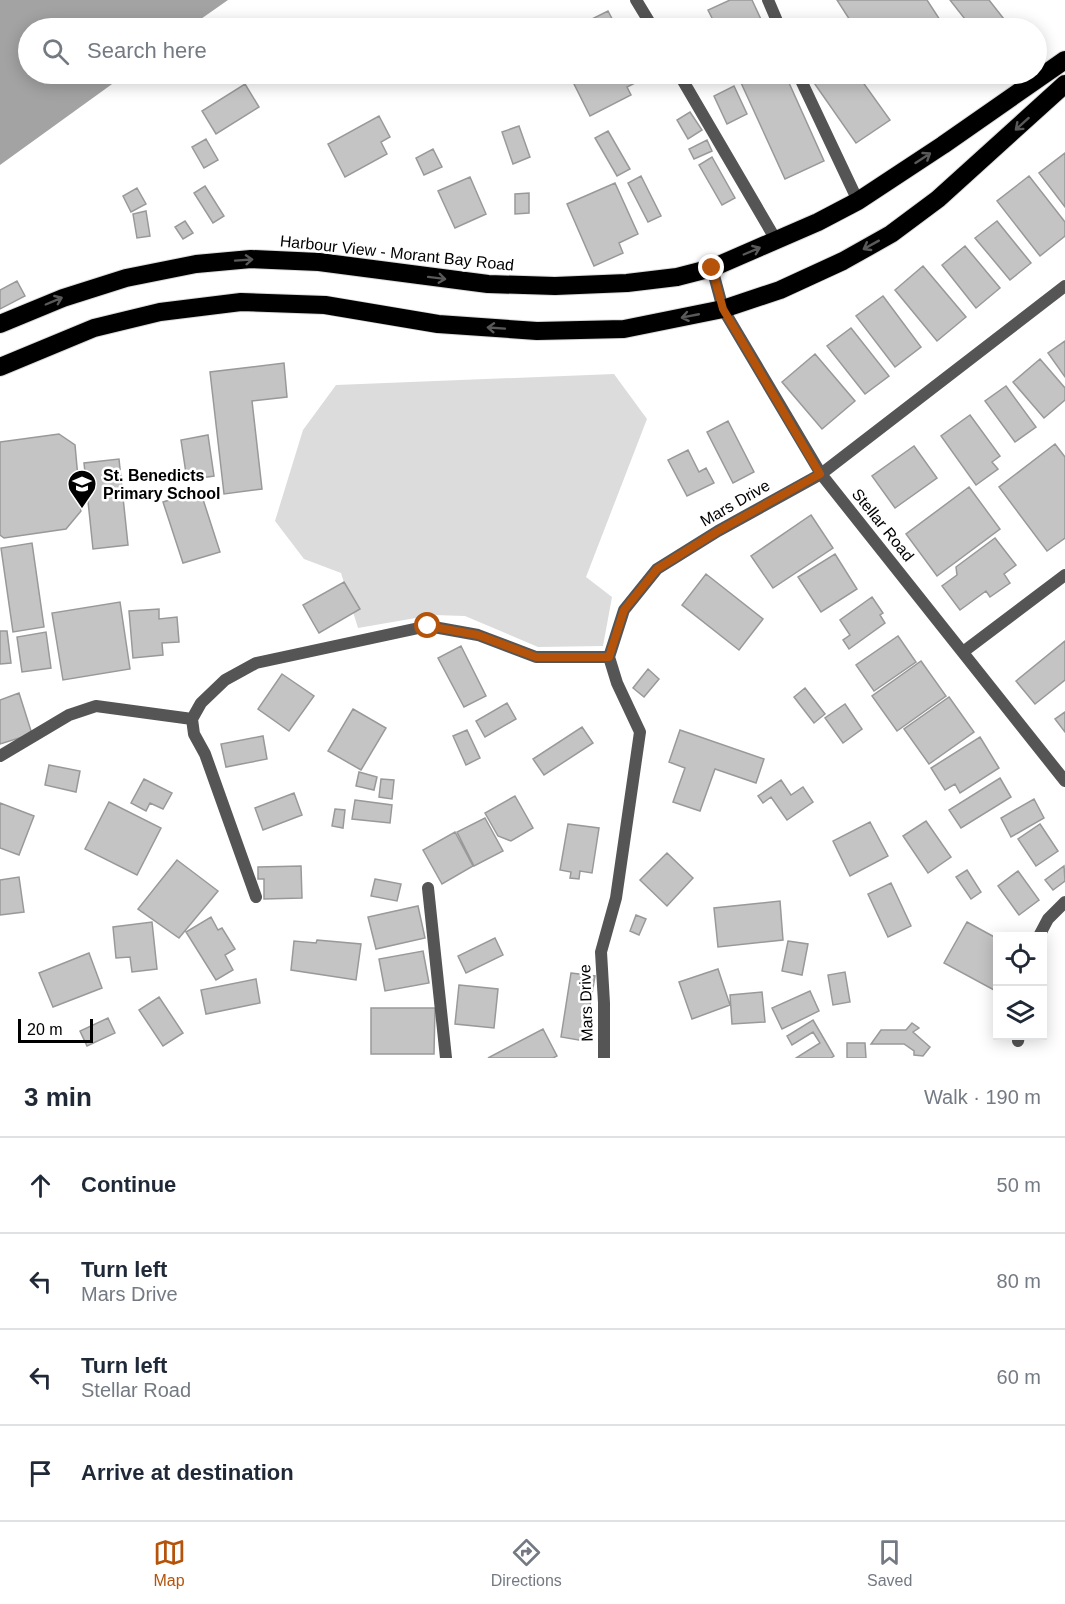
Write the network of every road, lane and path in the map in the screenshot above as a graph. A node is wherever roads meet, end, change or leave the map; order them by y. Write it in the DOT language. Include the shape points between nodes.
graph roads {
  1 [pos="636,0"];
  2 [pos="768,0"];
  3 [pos="647,18"];
  4 [pos="776,18"];
  5 [pos="1065,60"];
  6 [pos="1047,73"];
  7 [pos="685,84"];
  8 [pos="803,84"];
  9 [pos="1031,84"];
  10 [pos="1065,84"];
  11 [pos="858,201"];
  12 [pos="776,240"];
  13 [pos="712,268"];
  14 [pos="1065,286"];
  15 [pos="723,309"];
  16 [pos="0,324"];
  17 [pos="0,367"];
  18 [pos="820,474"];
  19 [pos="1065,575"];
  20 [pos="963,652"];
  21 [pos="609,657"];
  22 [pos="192,718"];
  23 [pos="0,756"];
  24 [pos="1065,781"];
  25 [pos="428,888"];
  26 [pos="256,897"];
  27 [pos="1065,902"];
  28 [pos="1041,932"];
  29 [pos="446,1058"];
  30 [pos="604,1058"];
  1 -- 3 [label="street"];
  2 -- 4 [label="street"];
  6 -- 5 [label="highway, Harbour View - Morant Bay Road, one-way"];
  7 -- 12 [label="street"];
  8 -- 11 [label="street"];
  11 -- 9 [label="highway, Harbour View - Morant Bay Road, one-way"];
  10 -- 15 [label="highway, one-way" via="938,199 891,234 780,290"];
  11 -- 12 [label="highway, Harbour View - Morant Bay Road"];
  13 -- 12 [label="highway, Harbour View - Morant Bay Road, one-way"];
  13 -- 15 [label="street, Stellar Road"];
  16 -- 13 [label="highway, Harbour View - Morant Bay Road, one-way" via="126,278 196,264 251,259 320,262 510,285 627,283"];
  14 -- 18 [label="street, Mars Drive"];
  15 -- 17 [label="highway, one-way" via="624,328 537,332 438,324 325,305 241,302 160,312 94,328"];
  15 -- 18 [label="street, Stellar Road"];
  18 -- 20 [label="street, Stellar Road"];
  18 -- 21 [label="street, Mars Drive" via="657,569 624,610"];
  19 -- 20 [label="street"];
  20 -- 24 [label="street, Stellar Road"];
  21 -- 22 [label="street" via="536,657 478,635 428,626 255,663 225,680 201,703"];
  21 -- 30 [label="street, Mars Drive" via="640,732 616,898 601,952"];
  22 -- 23 [label="street" via="96,706 69,715"];
  22 -- 26 [label="street" via="194,734 205,754"];
  25 -- 29 [label="street"];
  27 -- 28 [label="street"];
}
